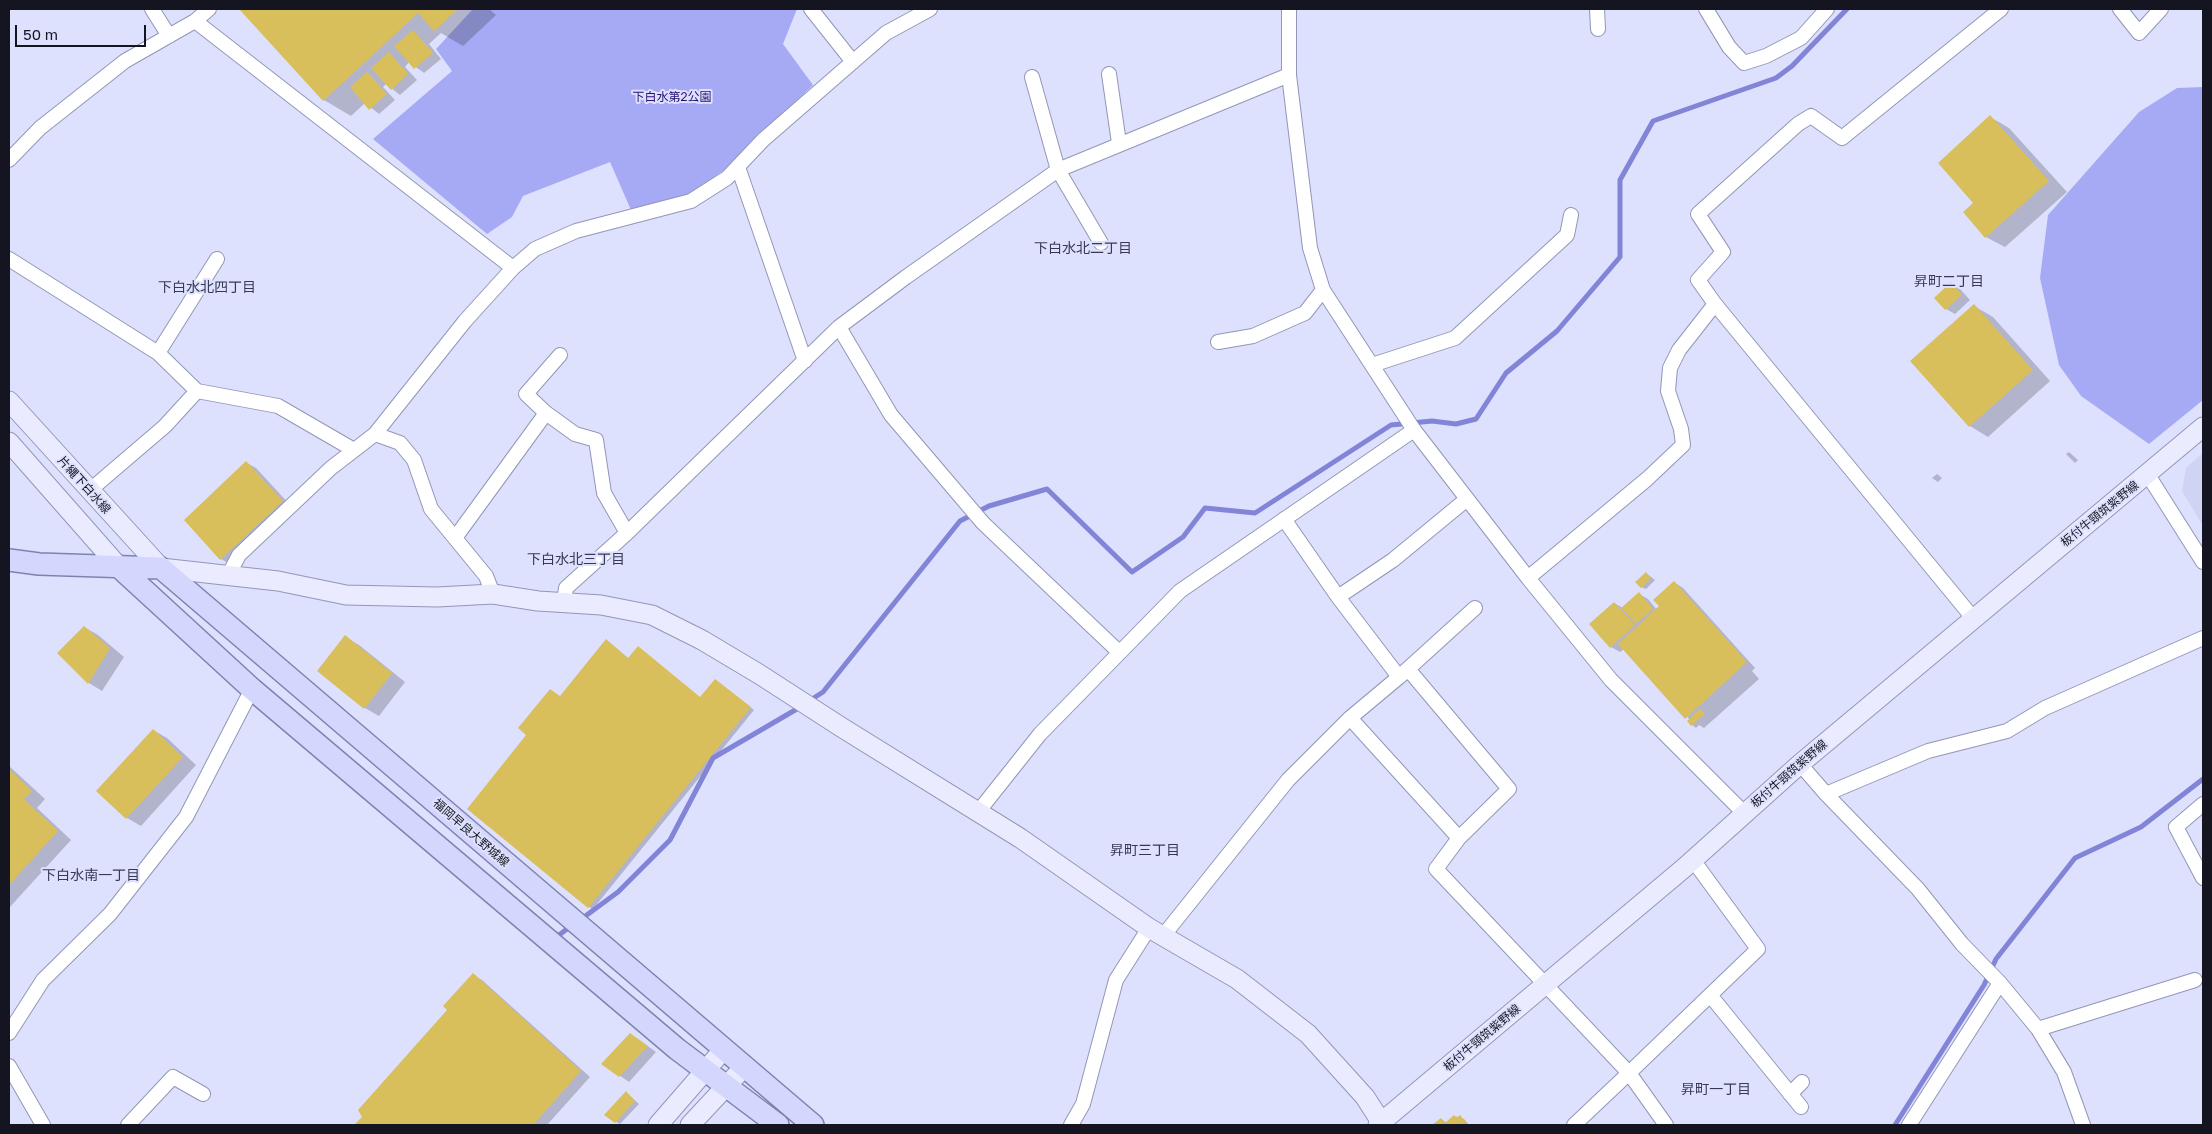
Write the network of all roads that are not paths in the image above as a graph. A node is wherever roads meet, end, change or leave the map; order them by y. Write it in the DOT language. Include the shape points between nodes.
graph roads {
  1 [pos="152,9"];
  2 [pos="209,9"];
  3 [pos="811,9"];
  4 [pos="930,9"];
  5 [pos="1289,9"];
  6 [pos="1596,9"];
  7 [pos="1706,9"];
  8 [pos="2001,9"];
  9 [pos="2120,9"];
  10 [pos="2161,9"];
  11 [pos="1818,12"];
  12 [pos="195,21"];
  13 [pos="1598,29"];
  14 [pos="169,36"];
  15 [pos="853,62"];
  16 [pos="1109,74"];
  17 [pos="1288,75"];
  18 [pos="1032,77"];
  19 [pos="1119,143"];
  20 [pos="9,160"];
  21 [pos="738,167"];
  22 [pos="1058,170"];
  23 [pos="1570,215"];
  24 [pos="1102,243"];
  25 [pos="9,259"];
  26 [pos="217,259"];
  27 [pos="513,268"];
  28 [pos="1323,290"];
  29 [pos="1715,304"];
  30 [pos="839,327"];
  31 [pos="1218,342"];
  32 [pos="158,353"];
  33 [pos="560,355"];
  34 [pos="805,361"];
  35 [pos="1372,365"];
  36 [pos="197,391"];
  37 [pos="9,401"];
  38 [pos="546,413"];
  39 [pos="2203,427"];
  40 [pos="1414,430"];
  41 [pos="375,434"];
  42 [pos="9,442"];
  43 [pos="354,450"];
  44 [pos="2148,475"];
  45 [pos="89,491"];
  46 [pos="1467,499"];
  47 [pos="1284,519"];
  48 [pos="627,533"];
  49 [pos="455,538"];
  50 [pos="9,560"];
  51 [pos="2203,562"];
  52 [pos="118,567"];
  53 [pos="161,568"];
  54 [pos="229,574"];
  55 [pos="1528,578"];
  56 [pos="493,594"];
  57 [pos="1338,597"];
  58 [pos="564,602"];
  59 [pos="1475,608"];
  60 [pos="1973,618"];
  61 [pos="2203,638"];
  62 [pos="1119,652"];
  63 [pos="1404,673"];
  64 [pos="252,688"];
  65 [pos="1350,718"];
  66 [pos="1800,764"];
  67 [pos="1826,794"];
  68 [pos="2203,804"];
  69 [pos="978,812"];
  70 [pos="1744,814"];
  71 [pos="1459,838"];
  72 [pos="1693,860"];
  73 [pos="2203,878"];
  74 [pos="1156,932"];
  75 [pos="2195,980"];
  76 [pos="2000,983"];
  77 [pos="1545,985"];
  78 [pos="1710,995"];
  79 [pos="2038,1029"];
  80 [pos="9,1033"];
  81 [pos="724,1049"];
  82 [pos="9,1066"];
  83 [pos="745,1066"];
  84 [pos="706,1072"];
  85 [pos="1628,1073"];
  86 [pos="1802,1082"];
  87 [pos="727,1085"];
  88 [pos="202,1094"];
  89 [pos="1790,1094"];
  90 [pos="1801,1107"];
  91 [pos="1381,1124"];
  92 [pos="43,1125"];
  93 [pos="128,1125"];
  94 [pos="658,1125"];
  95 [pos="690,1125"];
  96 [pos="778,1125"];
  97 [pos="813,1125"];
  98 [pos="1070,1125"];
  99 [pos="1574,1125"];
  100 [pos="1666,1125"];
  101 [pos="1909,1125"];
  102 [pos="2083,1125"];
  1 -- 14 [label="street"];
  2 -- 12 [label="street"];
  3 -- 15 [label="street"];
  4 -- 15 [label="street" via="886,34"];
  5 -- 17 [label="street"];
  6 -- 13 [label="street"];
  7 -- 11 [label="street" via="1729,47 1744,63 1766,56 1800,38"];
  8 -- 29 [label="street" via="1842,138 1811,116 1798,124 1698,214 1723,252 1698,280"];
  9 -- 10 [label="street" via="2139,33"];
  12 -- 14 [label="street"];
  12 -- 27 [label="street"];
  14 -- 20 [label="street" via="125,61 40,128"];
  15 -- 21 [label="street" via="763,140"];
  16 -- 19 [label="street"];
  17 -- 19 [label="street"];
  17 -- 28 [label="street" via="1310,248"];
  18 -- 22 [label="street"];
  19 -- 22 [label="street"];
  21 -- 27 [label="street" via="692,201 576,232 535,248"];
  21 -- 34 [label="street"];
  22 -- 24 [label="street"];
  22 -- 30 [label="street"];
  23 -- 35 [label="street" via="1567,235 1455,338"];
  25 -- 32 [label="street"];
  26 -- 32 [label="street"];
  27 -- 41 [label="street" via="465,320"];
  28 -- 31 [label="street" via="1304,313 1253,336"];
  28 -- 35 [label="street"];
  29 -- 55 [label="street" via="1679,350 1670,368 1668,391 1683,445"];
  29 -- 60 [label="street"];
  30 -- 34 [label="street"];
  30 -- 62 [label="street" via="891,415 984,523"];
  32 -- 36 [label="street"];
  33 -- 38 [label="street" via="526,394"];
  34 -- 48 [label="street"];
  35 -- 40 [label="street"];
  36 -- 43 [label="street" via="278,406"];
  36 -- 45 [label="street" via="165,426"];
  37 -- 45 [label="main road, 片縄下白水線"];
  38 -- 48 [label="street" via="575,434 596,440 604,493"];
  38 -- 49 [label="street"];
  39 -- 44 [label="main road, 板付牛頸筑紫野線"];
  40 -- 46 [label="street"];
  40 -- 47 [label="street"];
  41 -- 43 [label="street"];
  41 -- 49 [label="street" via="400,442 414,460 431,509"];
  42 -- 52 [label="main road"];
  43 -- 54 [label="street" via="239,555"];
  44 -- 51 [label="street"];
  44 -- 60 [label="main road, 板付牛頸筑紫野線"];
  45 -- 53 [label="main road, 片縄下白水線"];
  46 -- 55 [label="street"];
  46 -- 57 [label="street" via="1393,560"];
  47 -- 57 [label="street"];
  47 -- 62 [label="street" via="1180,590"];
  48 -- 58 [label="street" via="566,588"];
  49 -- 56 [label="street" via="486,576"];
  50 -- 52 [label="main road"];
  52 -- 53 [label="main road"];
  52 -- 64 [label="main road"];
  53 -- 54 [label="main road"];
  53 -- 81 [label="main road, 福岡早良大野城線"];
  54 -- 56 [label="main road" via="346,595 437,597"];
  55 -- 70 [label="street" via="1611,680"];
  56 -- 58 [label="main road"];
  57 -- 63 [label="street"];
  58 -- 69 [label="main road" via="652,615 702,640"];
  59 -- 63 [label="street"];
  60 -- 66 [label="main road, 板付牛頸筑紫野線"];
  61 -- 67 [label="street" via="2044,708 2007,731 1928,751"];
  62 -- 69 [label="street" via="1040,734"];
  63 -- 65 [label="street"];
  63 -- 71 [label="street" via="1510,789"];
  64 -- 80 [label="street" via="186,817 110,914 44,980"];
  64 -- 84 [label="main road"];
  65 -- 71 [label="street"];
  65 -- 74 [label="street" via="1288,780"];
  66 -- 67 [label="street"];
  66 -- 70 [label="main road, 板付牛頸筑紫野線"];
  67 -- 76 [label="street" via="1918,889 1962,944"];
  68 -- 73 [label="street" via="2176,827"];
  69 -- 74 [label="main road"];
  70 -- 72 [label="main road, 板付牛頸筑紫野線"];
  71 -- 77 [label="street" via="1436,869"];
  72 -- 77 [label="main road, 板付牛頸筑紫野線"];
  72 -- 78 [label="street" via="1758,949"];
  74 -- 91 [label="main road" via="1237,979 1308,1034 1365,1097"];
  74 -- 98 [label="street" via="1116,980 1083,1104"];
  75 -- 79 [label="street"];
  76 -- 79 [label="street"];
  76 -- 101 [label="street"];
  77 -- 85 [label="street"];
  77 -- 91 [label="main road, 板付牛頸筑紫野線"];
  78 -- 85 [label="street"];
  78 -- 89 [label="street"];
  79 -- 102 [label="street" via="2064,1072"];
  81 -- 83 [label="main road, 福岡早良大野城線"];
  81 -- 84 [label="main road"];
  82 -- 92 [label="street"];
  83 -- 87 [label="main road"];
  83 -- 97 [label="main road, 福岡早良大野城線"];
  84 -- 87 [label="main road"];
  84 -- 94 [label="main road"];
  85 -- 99 [label="street"];
  85 -- 100 [label="street"];
  86 -- 89 [label="street"];
  87 -- 95 [label="main road"];
  87 -- 96 [label="main road"];
  88 -- 93 [label="street" via="173,1077"];
  89 -- 90 [label="street"];
}
